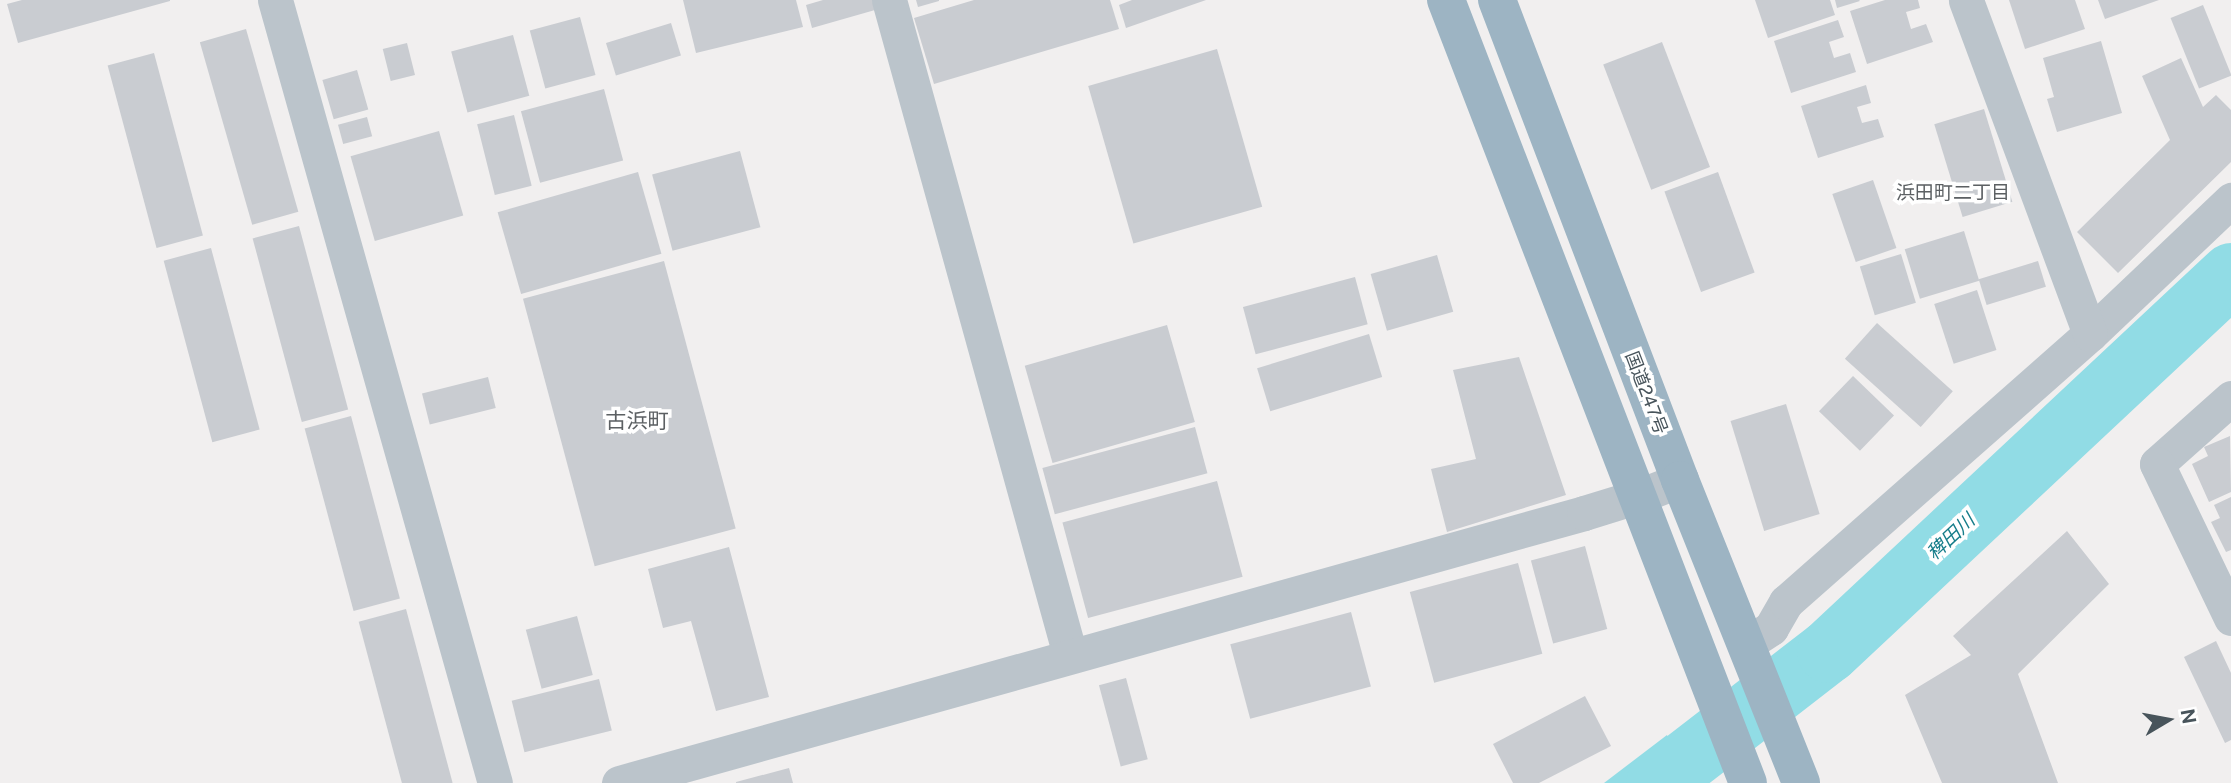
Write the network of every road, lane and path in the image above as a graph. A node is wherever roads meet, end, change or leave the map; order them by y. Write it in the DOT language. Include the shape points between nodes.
graph roads {
  1 [pos="275,0"];
  2 [pos="889,0"];
  3 [pos="1446,0"];
  4 [pos="1497,0"];
  5 [pos="1966,0"];
  6 [pos="2231,200"];
  7 [pos="2090,334"];
  8 [pos="2231,398"];
  9 [pos="1680,480"];
  10 [pos="1639,496"];
  11 [pos="2231,618"];
  12 [pos="1747,651"];
  13 [pos="1070,655"];
  14 [pos="1796,772"];
  15 [pos="495,783"];
  16 [pos="619,783"];
  17 [pos="1748,783"];
  1 -- 15 [label="street"];
  2 -- 13 [label="street"];
  3 -- 10 [label="highway"];
  4 -- 9 [label="highway, 国道247号"];
  5 -- 7 [label="street"];
  6 -- 7 [label="street"];
  7 -- 12 [label="street" via="1786,602 1771,628"];
  8 -- 11 [label="street" via="2157,464"];
  9 -- 10 [label="street"];
  9 -- 12 [label="highway, 国道247号"];
  10 -- 13 [label="street"];
  10 -- 17 [label="highway"];
  12 -- 14 [label="highway, 国道247号"];
  13 -- 16 [label="street"];
}
